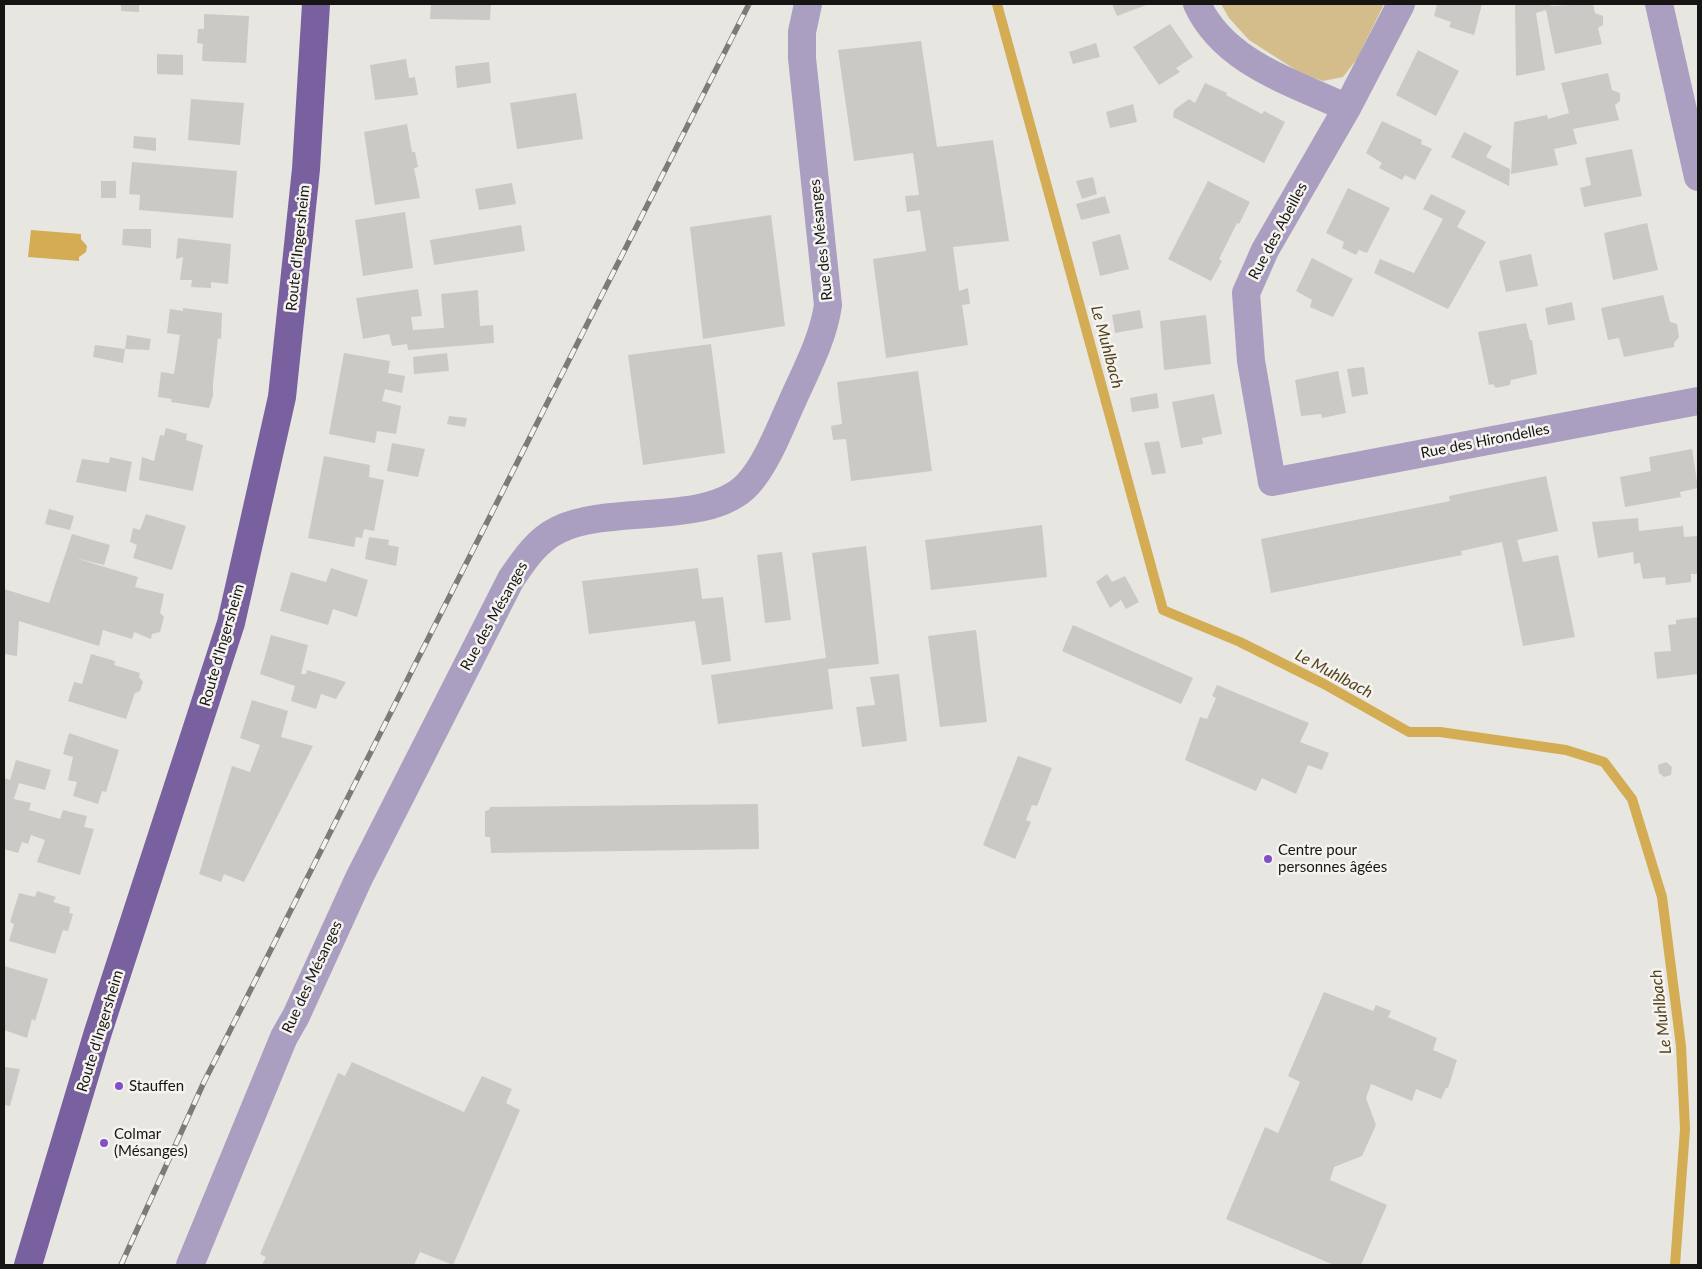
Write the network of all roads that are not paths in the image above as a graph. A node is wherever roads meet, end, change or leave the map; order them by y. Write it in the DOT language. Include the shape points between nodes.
graph roads {
  1 [pos="316,4"];
  2 [pos="808,4"];
  3 [pos="1197,4"];
  4 [pos="1401,4"];
  5 [pos="1659,4"];
  6 [pos="1347,108"];
  7 [pos="1698,177"];
  8 [pos="1698,401"];
  9 [pos="1272,482"];
  10 [pos="28,1265"];
  11 [pos="190,1265"];
  1 -- 10 [label="main road, Route d'Ingersheim" via="306,169 282,397 231,623 98,1032"];
  2 -- 11 [label="street, Rue des Mésanges" via="802,32 802,58 828,305 819,342 780,428 758,470 737,494 701,507 574,524 542,541 525,558 511,579 359,878 284,1037"];
  3 -- 6 [label="street" via="1213,31 1232,50 1248,61"];
  4 -- 6 [label="street, Rue des Abeilles"];
  5 -- 7 [label="street"];
  6 -- 9 [label="street, Rue des Abeilles" via="1265,250 1246,293 1251,361"];
  8 -- 9 [label="street, Rue des Hirondelles"];
}
